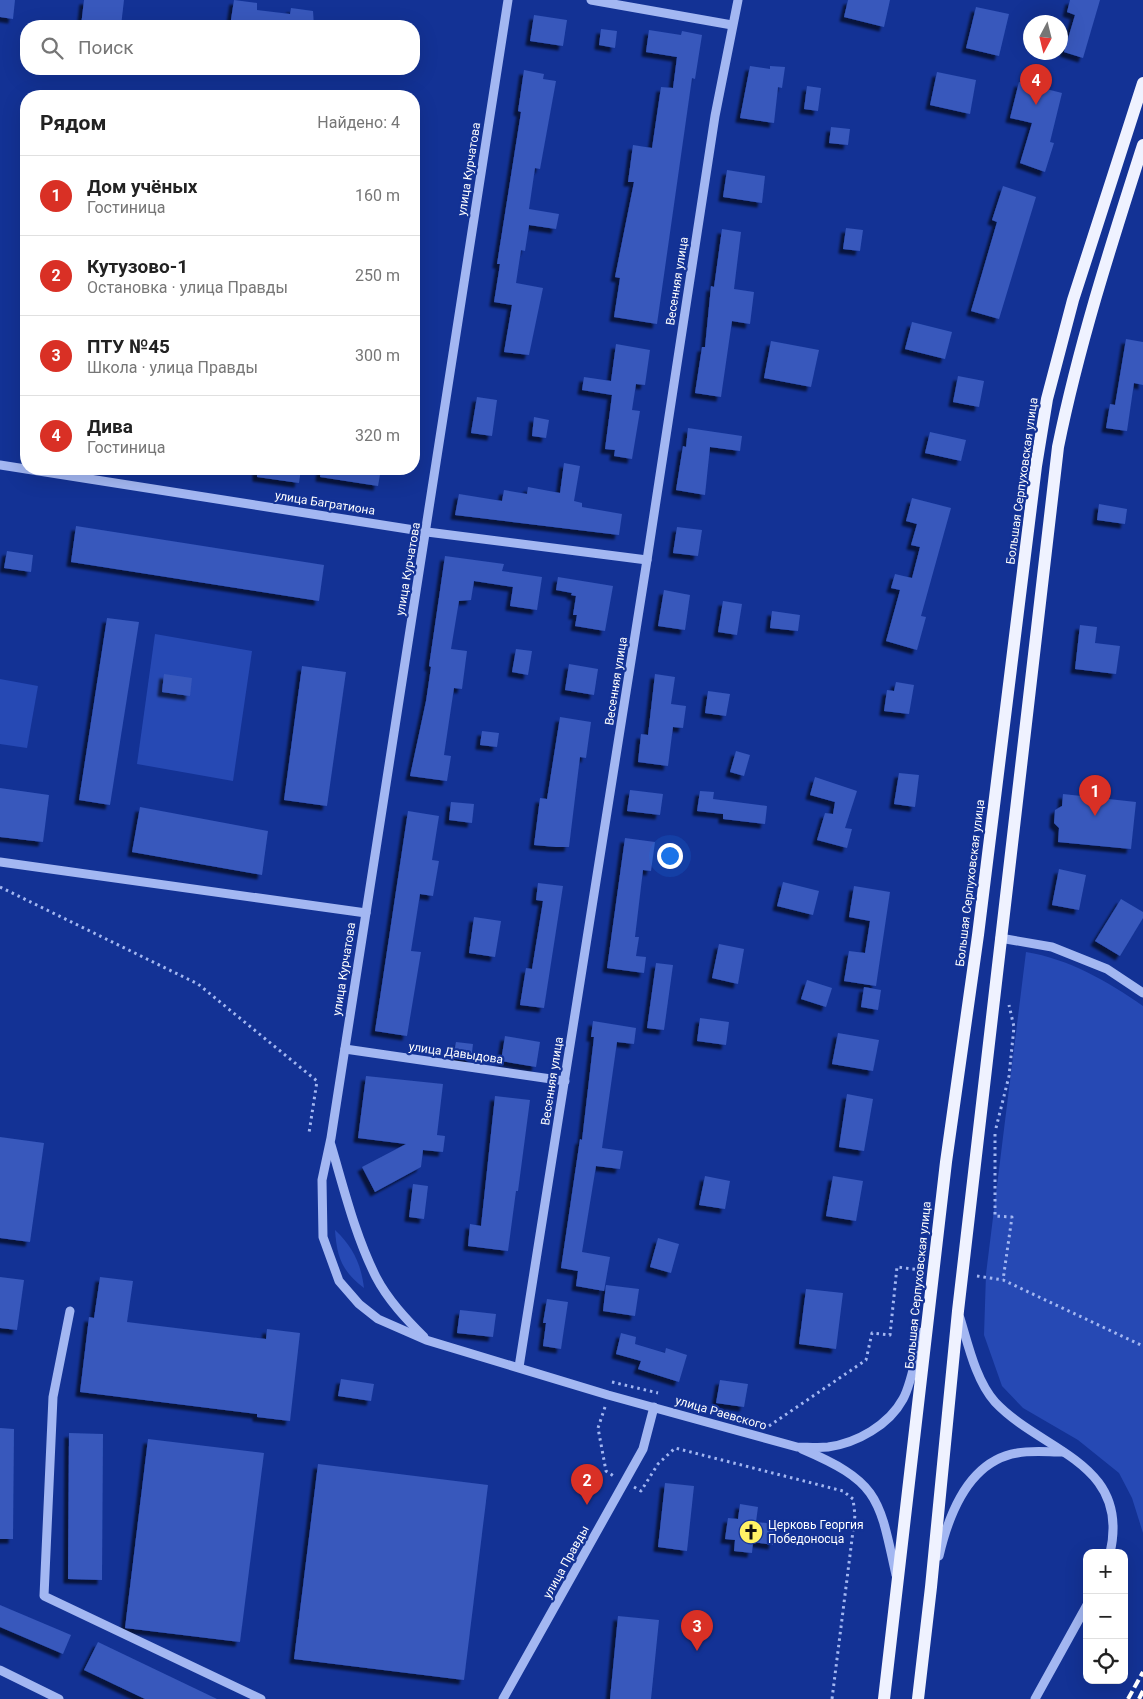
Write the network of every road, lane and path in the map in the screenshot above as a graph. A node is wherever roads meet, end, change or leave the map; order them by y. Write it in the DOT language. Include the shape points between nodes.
graph roads {
  1 [pos="508,0"];
  2 [pos="591,0"];
  3 [pos="738,0"];
  4 [pos="732,25"];
  5 [pos="1143,83"];
  6 [pos="1143,145"];
  7 [pos="0,465"];
  8 [pos="20,468"];
  9 [pos="64,475"];
  10 [pos="427,532"];
  11 [pos="647,560"];
  12 [pos="0,862"];
  13 [pos="0,887"];
  14 [pos="366,913"];
  15 [pos="1000,938"];
  16 [pos="1143,992"];
  17 [pos="1009,1005"];
  18 [pos="345,1049"];
  19 [pos="565,1081"];
  20 [pos="309,1133"];
  21 [pos="330,1142"];
  22 [pos="926,1270"];
  23 [pos="974,1276"];
  24 [pos="1003,1280"];
  25 [pos="929,1306"];
  26 [pos="70,1311"];
  27 [pos="958,1311"];
  28 [pos="426,1340"];
  29 [pos="1143,1346"];
  30 [pos="519,1367"];
  31 [pos="608,1395"];
  32 [pos="666,1396"];
  33 [pos="654,1407"];
  34 [pos="768,1427"];
  35 [pos="797,1447"];
  36 [pos="1064,1452"];
  37 [pos="625,1483"];
  38 [pos="1111,1549"];
  39 [pos="898,1585"];
  40 [pos="931,1588"];
  41 [pos="1083,1612"];
  42 [pos="0,1670"];
  43 [pos="59,1699"];
  44 [pos="260,1699"];
  45 [pos="503,1699"];
  46 [pos="832,1699"];
  47 [pos="884,1699"];
  48 [pos="918,1699"];
  49 [pos="1035,1699"];
  1 -- 10 [label="street, улица Курчатова"];
  2 -- 4 [label="street"];
  3 -- 4 [label="street, Весенняя улица"];
  4 -- 11 [label="street, Весенняя улица" via="715,116"];
  5 -- 25 [label="main road, Большая Серпуховская улица" via="1073,300 1047,399 1020,583"];
  6 -- 15 [label="main road" via="1092,303 1058,447"];
  7 -- 8 [label="street, улица Багратиона"];
  9 -- 10 [label="street, улица Багратиона"];
  10 -- 11 [label="street, улица Багратиона"];
  10 -- 14 [label="street, улица Курчатова"];
  11 -- 19 [label="street, Весенняя улица"];
  12 -- 14 [label="street"];
  13 -- 20 [label="path" via="198,984 317,1081"];
  14 -- 18 [label="street, улица Курчатова"];
  15 -- 16 [label="street" via="1052,947 1107,969"];
  15 -- 27 [label="main road"];
  17 -- 24 [label="path" via="1014,1027 1009,1076 995,1131 995,1216 1012,1217"];
  18 -- 19 [label="street, улица Давыдова"];
  18 -- 21 [label="street, улица Курчатова"];
  19 -- 30 [label="street, Весенняя улица"];
  21 -- 28 [label="street, улица Курчатова" via="352,1218 376,1277 397,1308"];
  21 -- 28 [label="street, улица Курчатова" via="322,1180 321,1207 323,1237 339,1281 359,1304 378,1319"];
  22 -- 34 [label="path" via="897,1267 890,1335 872,1333 866,1360"];
  23 -- 24 [label="path"];
  24 -- 29 [label="path"];
  25 -- 35 [label="street, улица Раевского" via="904,1398 892,1414 874,1430 847,1442 828,1447"];
  25 -- 39 [label="main road, Большая Серпуховская улица"];
  26 -- 44 [label="street" via="53,1398 44,1596"];
  27 -- 36 [label="street" via="975,1368 994,1401"];
  27 -- 40 [label="main road"];
  28 -- 30 [label="street, улица Раевского"];
  30 -- 31 [label="street, улица Раевского"];
  31 -- 32 [label="path" via="612,1381"];
  31 -- 33 [label="street, улица Раевского"];
  31 -- 37 [label="path" via="598,1428 606,1471"];
  33 -- 35 [label="street, улица Раевского"];
  33 -- 37 [label="street, улица Правды" via="643,1449"];
  35 -- 39 [label="street" via="839,1467 872,1493 883,1517"];
  36 -- 38 [label="street" via="1096,1477 1106,1496 1114,1537"];
  36 -- 40 [label="street" via="1018,1452 996,1458 981,1468 958,1500 946,1528"];
  37 -- 45 [label="street, улица Правды"];
  37 -- 46 [label="path" via="641,1492 658,1464 675,1448 843,1491 853,1499 855,1515"];
  39 -- 47 [label="main road, Большая Серпуховская улица"];
  40 -- 48 [label="main road"];
  41 -- 49 [label="street"];
  42 -- 43 [label="street"];
}
